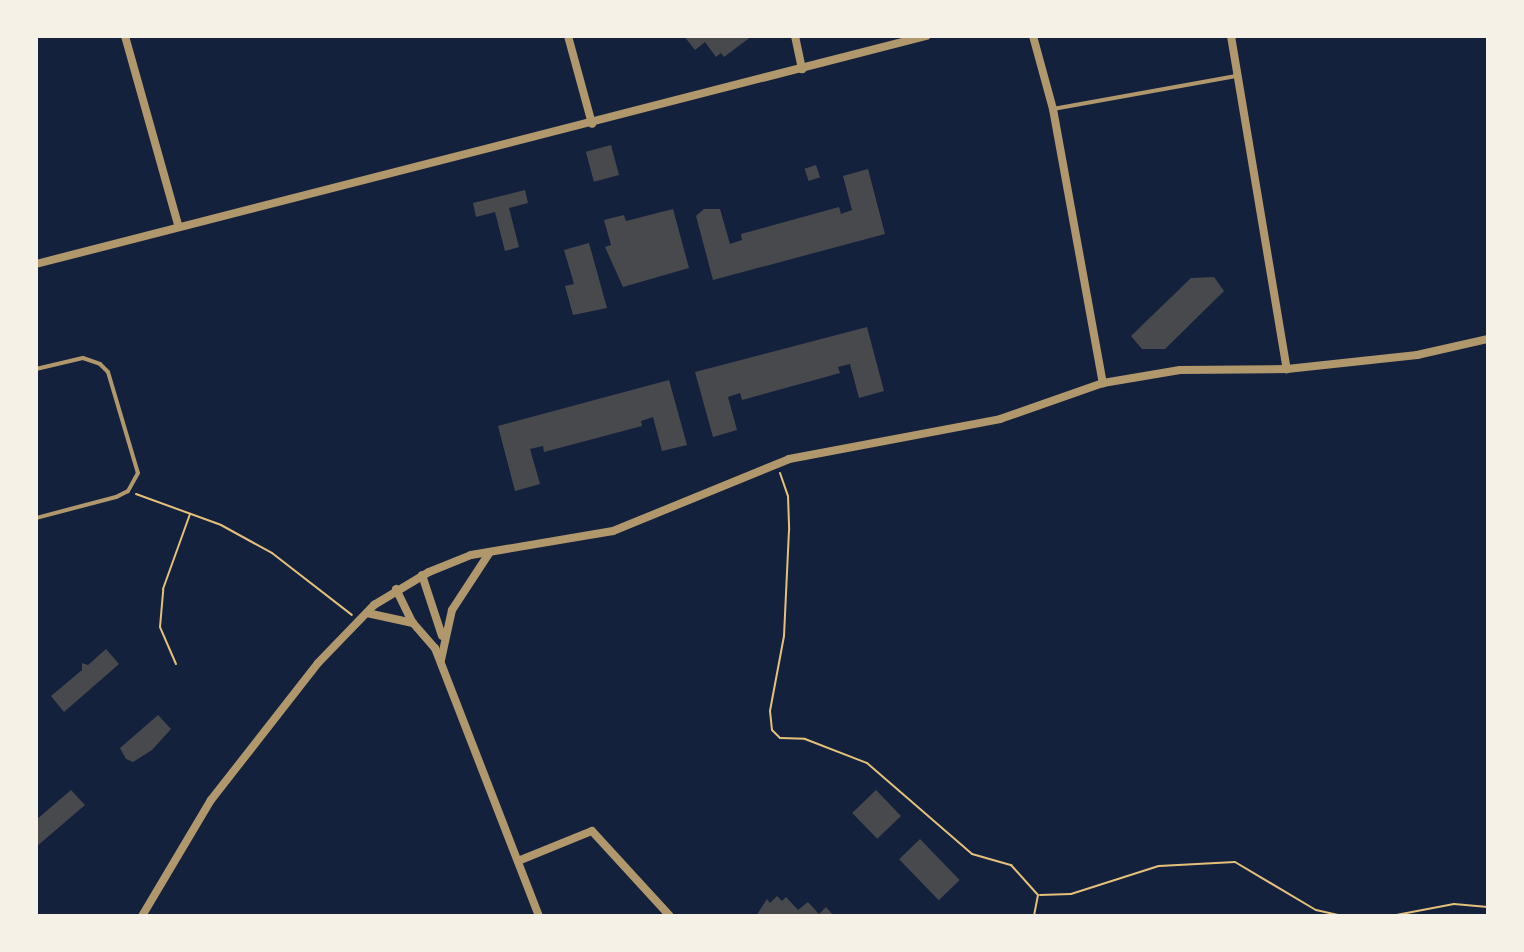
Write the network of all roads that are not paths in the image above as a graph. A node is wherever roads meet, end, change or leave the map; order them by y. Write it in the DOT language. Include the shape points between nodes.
graph roads {
  1 [pos="125,36"];
  2 [pos="568,36"];
  3 [pos="795,36"];
  4 [pos="926,36"];
  5 [pos="1033,36"];
  6 [pos="1231,36"];
  7 [pos="802,69"];
  8 [pos="1240,75"];
  9 [pos="1053,109"];
  10 [pos="592,124"];
  11 [pos="178,225"];
  12 [pos="36,264"];
  13 [pos="1488,339"];
  14 [pos="36,369"];
  15 [pos="1287,369"];
  16 [pos="1103,383"];
  17 [pos="36,518"];
  18 [pos="490,552"];
  19 [pos="422,575"];
  20 [pos="396,589"];
  21 [pos="367,613"];
  22 [pos="412,622"];
  23 [pos="444,641"];
  24 [pos="441,661"];
  25 [pos="518,861"];
  26 [pos="142,916"];
  27 [pos="539,916"];
  28 [pos="670,916"];
  1 -- 11 [label="street"];
  2 -- 10 [label="street"];
  3 -- 7 [label="street"];
  4 -- 7 [label="street"];
  5 -- 9 [label="street"];
  6 -- 8 [label="street"];
  7 -- 10 [label="street"];
  8 -- 9 [label="lane"];
  8 -- 15 [label="street"];
  9 -- 16 [label="street"];
  10 -- 11 [label="street"];
  11 -- 12 [label="street"];
  13 -- 15 [label="street" via="1417,355"];
  14 -- 17 [label="lane" via="92,358 108,372 138,473 128,491"];
  15 -- 16 [label="street" via="1180,370"];
  16 -- 18 [label="street" via="1000,419 777,464 613,531"];
  18 -- 19 [label="street"];
  18 -- 23 [label="street" via="452,610"];
  19 -- 20 [label="street"];
  19 -- 23 [label="street"];
  20 -- 21 [label="street"];
  20 -- 22 [label="street"];
  21 -- 22 [label="street"];
  21 -- 26 [label="street" via="318,663 211,800"];
  22 -- 24 [label="street" via="426,634"];
  23 -- 24 [label="street"];
  24 -- 25 [label="street"];
  25 -- 27 [label="street"];
  25 -- 28 [label="street" via="592,831"];
}
